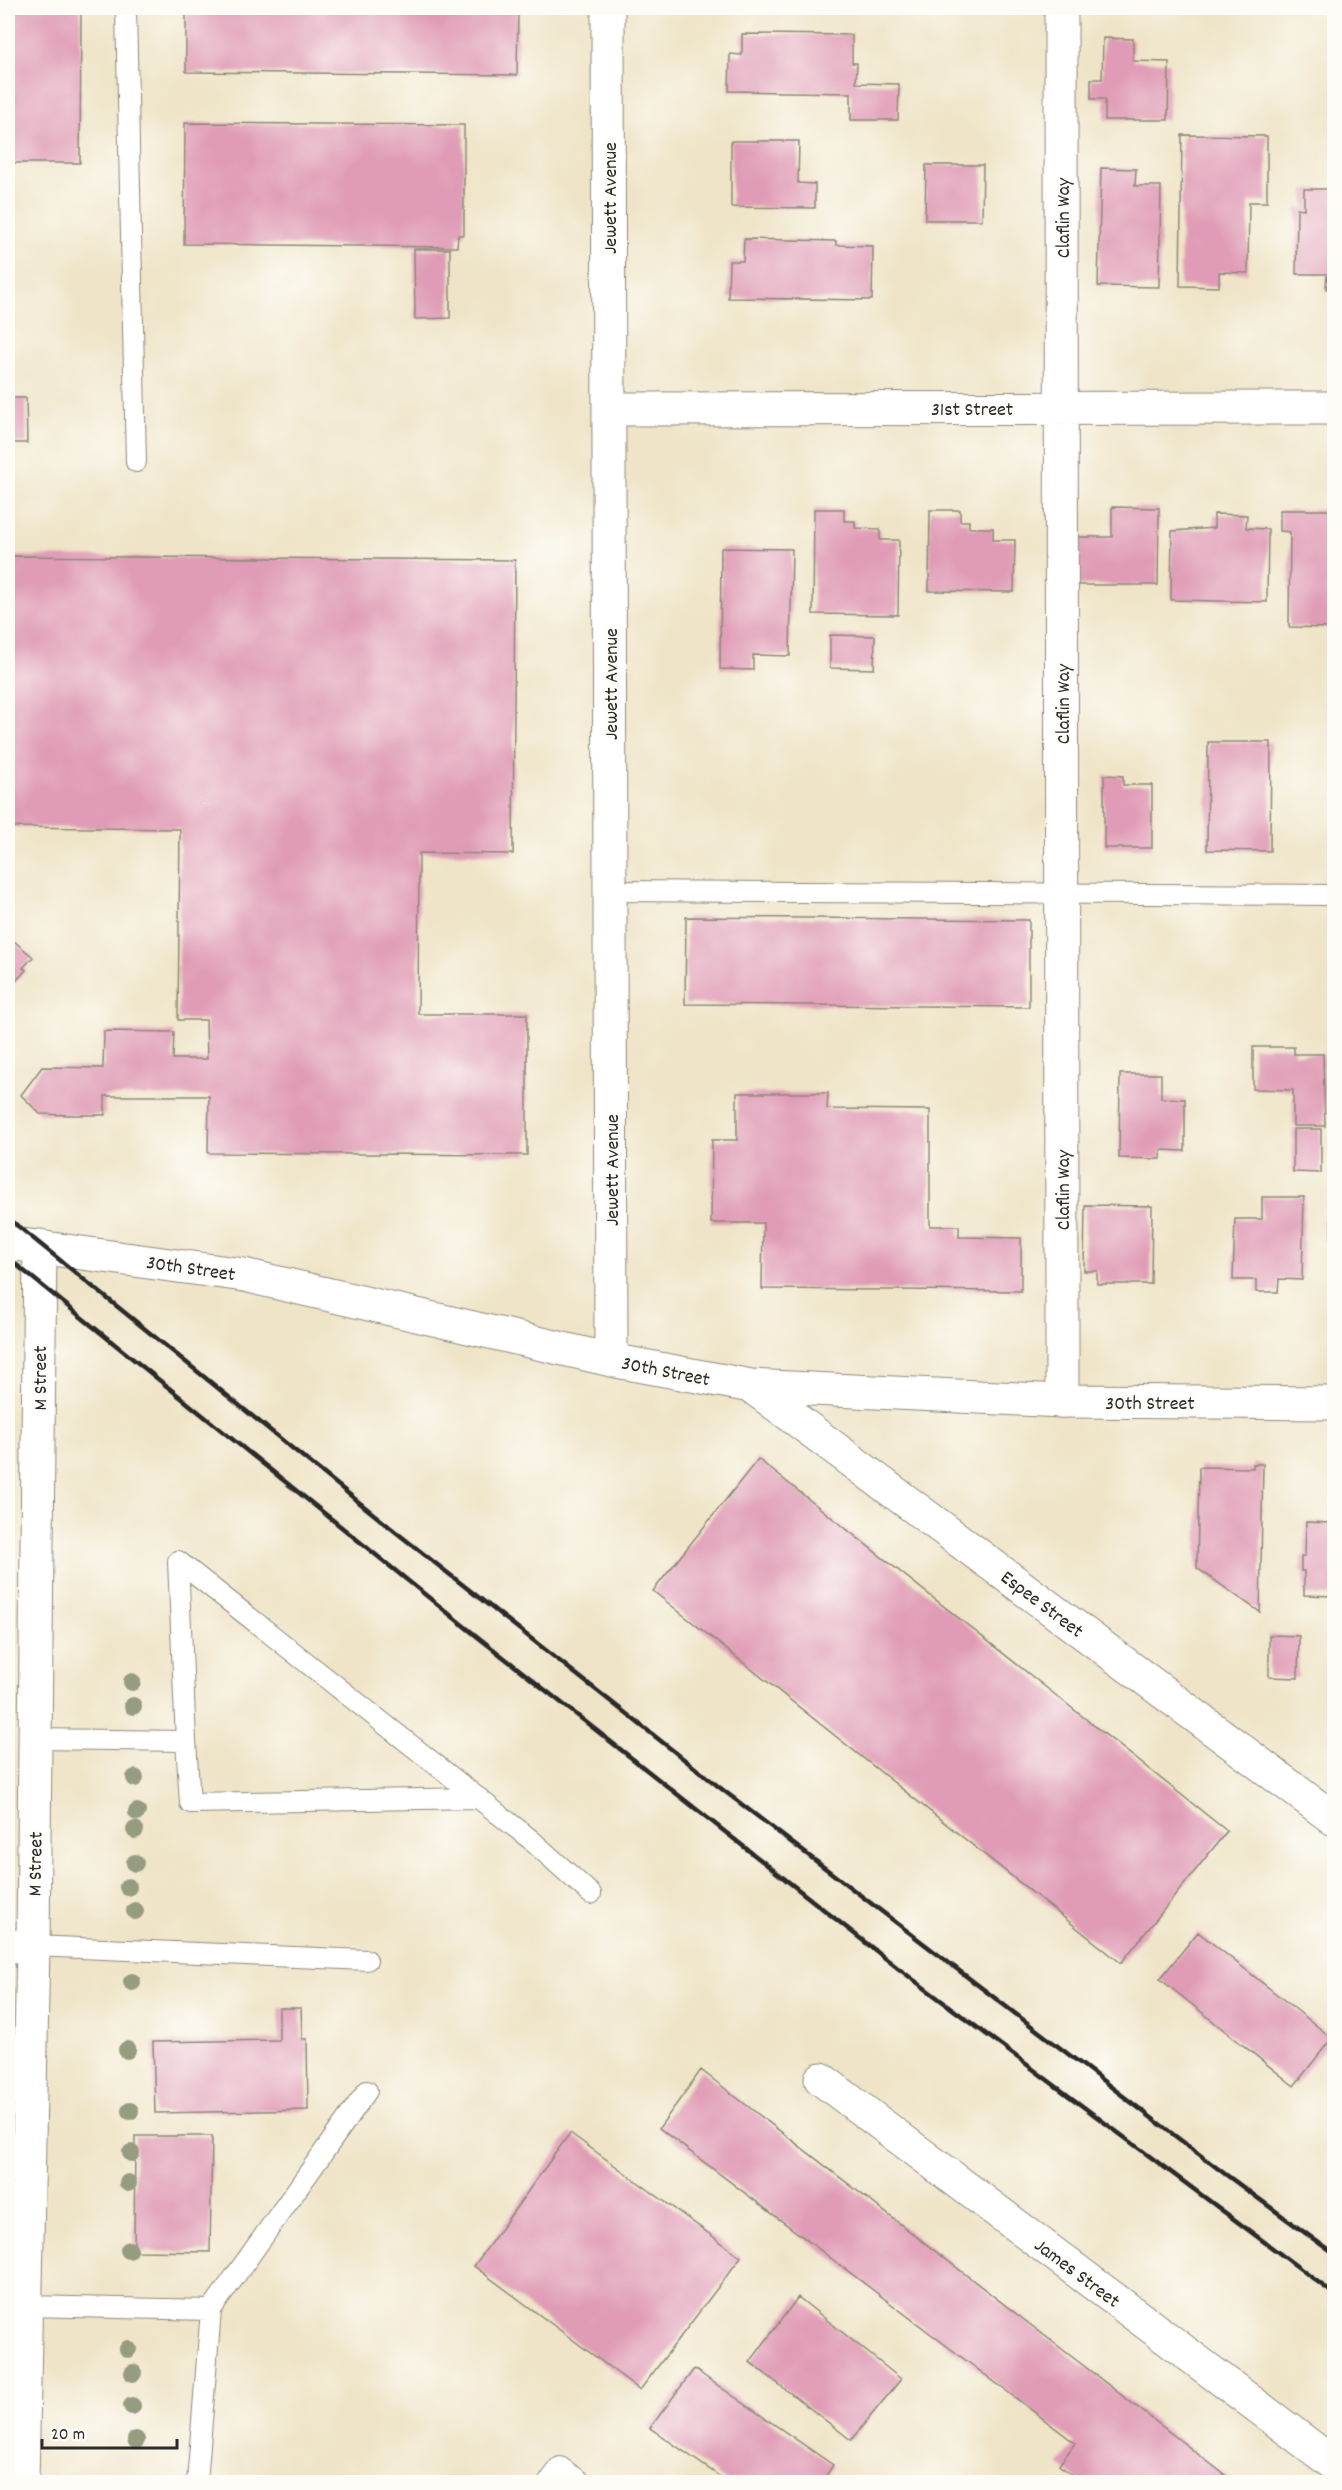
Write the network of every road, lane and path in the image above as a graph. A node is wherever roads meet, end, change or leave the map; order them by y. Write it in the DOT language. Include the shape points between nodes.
graph roads {
  1 [pos="126,8"];
  2 [pos="608,8"];
  3 [pos="1061,8"];
  4 [pos="1062,407"];
  5 [pos="1335,408"];
  6 [pos="610,409"];
  7 [pos="136,462"];
  8 [pos="610,891"];
  9 [pos="1062,896"];
  10 [pos="1335,896"];
  11 [pos="8,1243"];
  12 [pos="40,1246"];
  13 [pos="611,1360"];
  14 [pos="751,1386"];
  15 [pos="1062,1401"];
  16 [pos="1335,1403"];
  17 [pos="35,1739"];
  18 [pos="186,1741"];
  19 [pos="478,1798"];
  20 [pos="1335,1819"];
  21 [pos="591,1894"];
  22 [pos="20,1946"];
  23 [pos="367,1960"];
  24 [pos="821,2079"];
  25 [pos="367,2091"];
  26 [pos="26,2306"];
  27 [pos="211,2310"];
  28 [pos="1335,2464"];
  29 [pos="22,2482"];
  30 [pos="197,2482"];
  31 [pos="549,2482"];
  32 [pos="581,2482"];
  1 -- 7 [label="lane"];
  2 -- 6 [label="street, Jewett Avenue"];
  3 -- 4 [label="street, Claflin Way"];
  4 -- 5 [label="street, 31st Street"];
  4 -- 6 [label="street, 31st Street"];
  4 -- 9 [label="street, Claflin Way"];
  6 -- 8 [label="street, Jewett Avenue"];
  8 -- 9 [label="lane"];
  8 -- 13 [label="street, Jewett Avenue"];
  9 -- 10 [label="lane"];
  9 -- 15 [label="street, Claflin Way"];
  11 -- 12 [label="street, 30th Street"];
  12 -- 13 [label="street, 30th Street" via="244,1275"];
  12 -- 17 [label="street, M Street"];
  13 -- 14 [label="street, 30th Street"];
  14 -- 15 [label="street, 30th Street"];
  14 -- 20 [label="street, Espee Street"];
  15 -- 16 [label="street, 30th Street"];
  17 -- 18 [label="lane"];
  17 -- 22 [label="street, M Street"];
  18 -- 19 [label="lane" via="190,1803"];
  18 -- 19 [label="lane" via="178,1561"];
  19 -- 21 [label="lane"];
  22 -- 23 [label="lane"];
  22 -- 26 [label="street, M Street"];
  24 -- 28 [label="street, James Street"];
  25 -- 27 [label="lane"];
  26 -- 27 [label="lane"];
  26 -- 29 [label="street, M Street"];
  27 -- 30 [label="lane"];
  31 -- 32 [label="lane" via="560,2467"];
}
